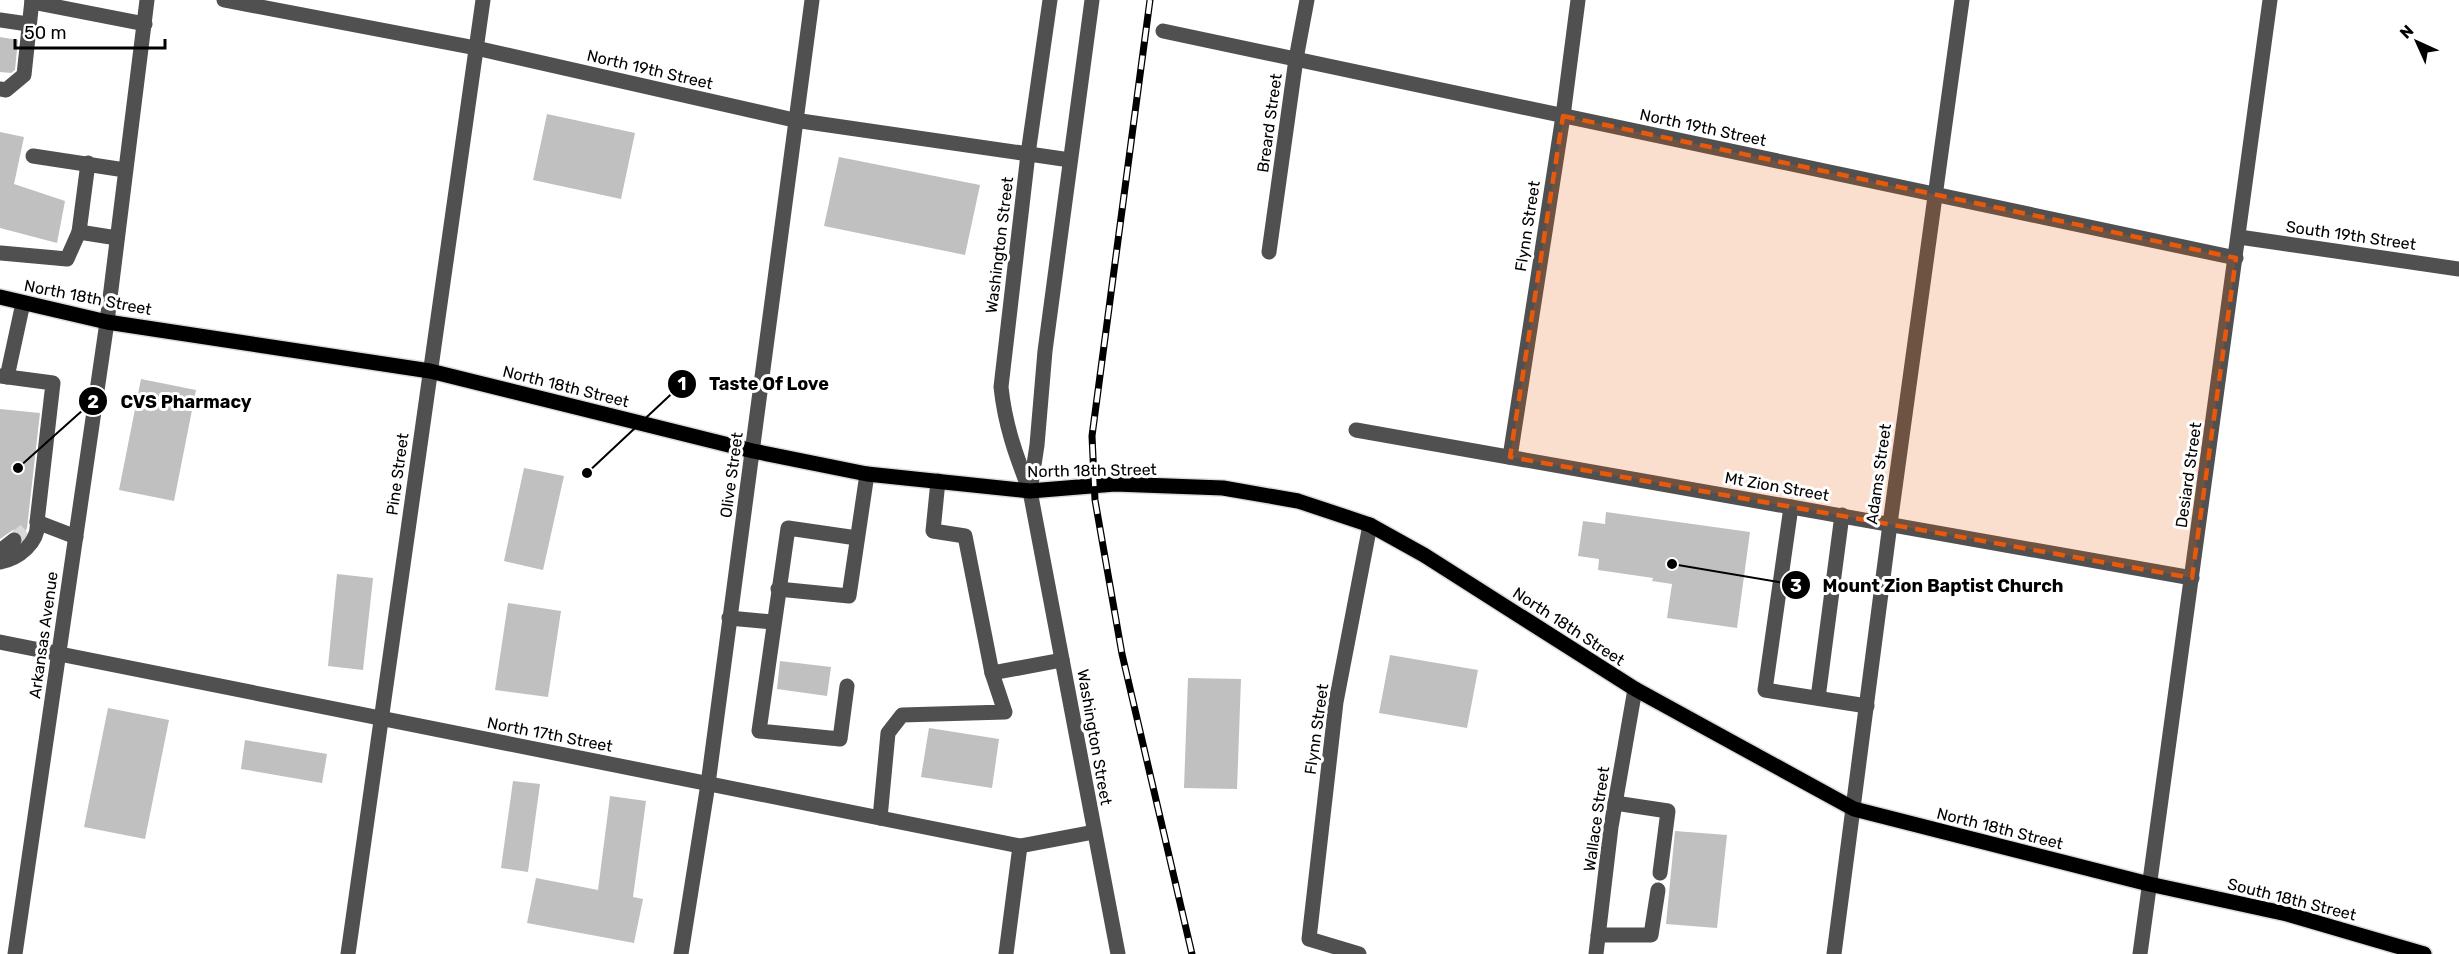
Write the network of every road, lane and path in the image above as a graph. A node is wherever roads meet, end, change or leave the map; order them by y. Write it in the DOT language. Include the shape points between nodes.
graph roads {
  1 [pos="147,0"];
  2 [pos="224,0"];
  3 [pos="483,0"];
  4 [pos="812,0"];
  5 [pos="1050,0"];
  6 [pos="1092,0"];
  7 [pos="1307,0"];
  8 [pos="1578,0"];
  9 [pos="1962,0"];
  10 [pos="2270,0"];
  11 [pos="32,1"];
  12 [pos="0,20"];
  13 [pos="28,24"];
  14 [pos="145,24"];
  15 [pos="1163,31"];
  16 [pos="476,48"];
  17 [pos="1296,59"];
  18 [pos="0,89"];
  19 [pos="1563,116"];
  20 [pos="794,120"];
  21 [pos="1028,154"];
  22 [pos="33,156"];
  23 [pos="1070,160"];
  24 [pos="88,163"];
  25 [pos="125,170"];
  26 [pos="1934,194"];
  27 [pos="79,232"];
  28 [pos="2239,237"];
  29 [pos="117,238"];
  30 [pos="1269,252"];
  31 [pos="0,255"];
  32 [pos="2236,258"];
  33 [pos="2459,269"];
  34 [pos="0,297"];
  35 [pos="23,303"];
  36 [pos="107,322"];
  37 [pos="430,371"];
  38 [pos="3,377"];
  39 [pos="1356,429"];
  40 [pos="753,451"];
  41 [pos="1510,457"];
  42 [pos="867,474"];
  43 [pos="938,481"];
  44 [pos="1030,491"];
  45 [pos="1791,507"];
  46 [pos="1842,516"];
  47 [pos="1890,524"];
  48 [pos="1370,525"];
  49 [pos="26,531"];
  50 [pos="76,537"];
  51 [pos="857,538"];
  52 [pos="0,555"];
  53 [pos="0,562"];
  54 [pos="2192,578"];
  55 [pos="778,589"];
  56 [pos="729,618"];
  57 [pos="772,622"];
  58 [pos="0,642"];
  59 [pos="59,654"];
  60 [pos="1062,660"];
  61 [pos="992,673"];
  62 [pos="847,686"];
  63 [pos="1635,689"];
  64 [pos="1818,698"];
  65 [pos="1867,706"];
  66 [pos="381,718"];
  67 [pos="708,784"];
  68 [pos="1616,803"];
  69 [pos="1854,808"];
  70 [pos="880,818"];
  71 [pos="1094,832"];
  72 [pos="1020,846"];
  73 [pos="1660,873"];
  74 [pos="2150,884"];
  75 [pos="1658,890"];
  76 [pos="1598,935"];
  77 [pos="2391,949"];
  78 [pos="15,954"];
  79 [pos="348,954"];
  80 [pos="681,954"];
  81 [pos="1006,954"];
  82 [pos="1118,954"];
  83 [pos="1359,954"];
  84 [pos="1596,954"];
  85 [pos="1834,954"];
  86 [pos="2140,954"];
  87 [pos="2424,954"];
  1 -- 14 [label="street, Arkansas Avenue"];
  2 -- 16 [label="street, North 19th Street"];
  3 -- 16 [label="street, Pine Street"];
  4 -- 20 [label="street, Olive Street"];
  5 -- 21 [label="street, Washington Street"];
  6 -- 23 [label="street, Washington Street"];
  7 -- 17 [label="street, Breard Street"];
  8 -- 19 [label="street, Flynn Street"];
  9 -- 26 [label="street, Adams Street"];
  10 -- 28 [label="street, Desiard Street"];
  11 -- 13 [label="street"];
  11 -- 14 [label="street"];
  12 -- 13 [label="street"];
  13 -- 18 [label="street" via="24,75 6,90"];
  14 -- 25 [label="street, Arkansas Avenue"];
  15 -- 17 [label="street, North 19th Street"];
  16 -- 20 [label="street, North 19th Street"];
  16 -- 37 [label="street, Pine Street"];
  17 -- 19 [label="street, North 19th Street"];
  17 -- 30 [label="street, Breard Street"];
  19 -- 26 [label="street, North 19th Street"];
  19 -- 41 [label="street, Flynn Street"];
  20 -- 21 [label="street, North 19th Street"];
  20 -- 40 [label="street, Olive Street"];
  21 -- 23 [label="street, North 19th Street"];
  21 -- 44 [label="street, Washington Street" via="1000,387 1011,444"];
  22 -- 24 [label="street"];
  23 -- 44 [label="street, Washington Street"];
  24 -- 25 [label="street"];
  24 -- 27 [label="street"];
  25 -- 29 [label="street, Arkansas Avenue"];
  26 -- 32 [label="street, North 19th Street"];
  26 -- 47 [label="street, Adams Street"];
  27 -- 29 [label="street"];
  27 -- 31 [label="street" via="67,259"];
  28 -- 32 [label="street, Desiard Street"];
  28 -- 33 [label="street, South 19th Street"];
  29 -- 36 [label="street, Arkansas Avenue"];
  32 -- 54 [label="street, Desiard Street"];
  34 -- 35 [label="main road, North 18th Street"];
  35 -- 36 [label="main road, North 18th Street"];
  35 -- 38 [label="street"];
  36 -- 37 [label="main road, North 18th Street"];
  36 -- 50 [label="street, Arkansas Avenue"];
  37 -- 40 [label="main road, North 18th Street"];
  37 -- 66 [label="street, Pine Street"];
  38 -- 49 [label="street" via="53,382"];
  39 -- 41 [label="street, Mt Zion Street"];
  40 -- 42 [label="main road, North 18th Street"];
  40 -- 56 [label="street, Olive Street"];
  41 -- 45 [label="street, Mt Zion Street"];
  42 -- 43 [label="main road, North 18th Street"];
  42 -- 51 [label="street"];
  43 -- 44 [label="main road, North 18th Street"];
  43 -- 61 [label="street" via="933,531 965,536"];
  44 -- 48 [label="main road, North 18th Street" via="1115,484 1223,488 1298,501"];
  44 -- 60 [label="street, Washington Street"];
  45 -- 46 [label="street, Mt Zion Street"];
  45 -- 64 [label="street" via="1765,690"];
  46 -- 47 [label="street, Mt Zion Street"];
  46 -- 64 [label="street"];
  47 -- 54 [label="street, Mt Zion Street"];
  47 -- 65 [label="street, Adams Street"];
  48 -- 63 [label="main road, North 18th Street"];
  48 -- 83 [label="street, Flynn Street" via="1336,702 1309,939"];
  49 -- 50 [label="street"];
  49 -- 52 [label="street"];
  49 -- 53 [label="street" via="38,531 36,539 9,561"];
  50 -- 59 [label="street, Arkansas Avenue"];
  51 -- 55 [label="street" via="849,596"];
  51 -- 55 [label="street" via="788,528"];
  54 -- 74 [label="street, Desiard Street"];
  55 -- 57 [label="street"];
  56 -- 57 [label="street"];
  56 -- 67 [label="street, Olive Street"];
  57 -- 62 [label="street" via="759,731 840,740"];
  58 -- 59 [label="street, North 17th Street"];
  59 -- 66 [label="street, North 17th Street"];
  59 -- 78 [label="street, Arkansas Avenue"];
  60 -- 61 [label="street"];
  60 -- 71 [label="street, Washington Street"];
  61 -- 70 [label="street" via="1005,712 902,715 888,734"];
  63 -- 68 [label="street, Wallace Street"];
  63 -- 69 [label="main road, North 18th Street"];
  64 -- 65 [label="street"];
  65 -- 69 [label="street, Adams Street"];
  66 -- 67 [label="street, North 17th Street"];
  66 -- 79 [label="street, Pine Street"];
  67 -- 70 [label="street, North 17th Street"];
  67 -- 80 [label="street, Olive Street"];
  68 -- 73 [label="street" via="1668,811"];
  68 -- 76 [label="street, Wallace Street"];
  69 -- 74 [label="main road, North 18th Street"];
  69 -- 85 [label="street, Adams Street"];
  70 -- 72 [label="street, North 17th Street"];
  71 -- 72 [label="street, North 17th Street"];
  71 -- 82 [label="street, Washington Street"];
  72 -- 81 [label="street"];
  74 -- 77 [label="main road, South 18th Street" via="2287,914"];
  74 -- 86 [label="street, Desiard Street"];
  75 -- 76 [label="street" via="1651,935"];
  76 -- 84 [label="street, Wallace Street"];
  77 -- 87 [label="main road, South 18th Street"];
}
